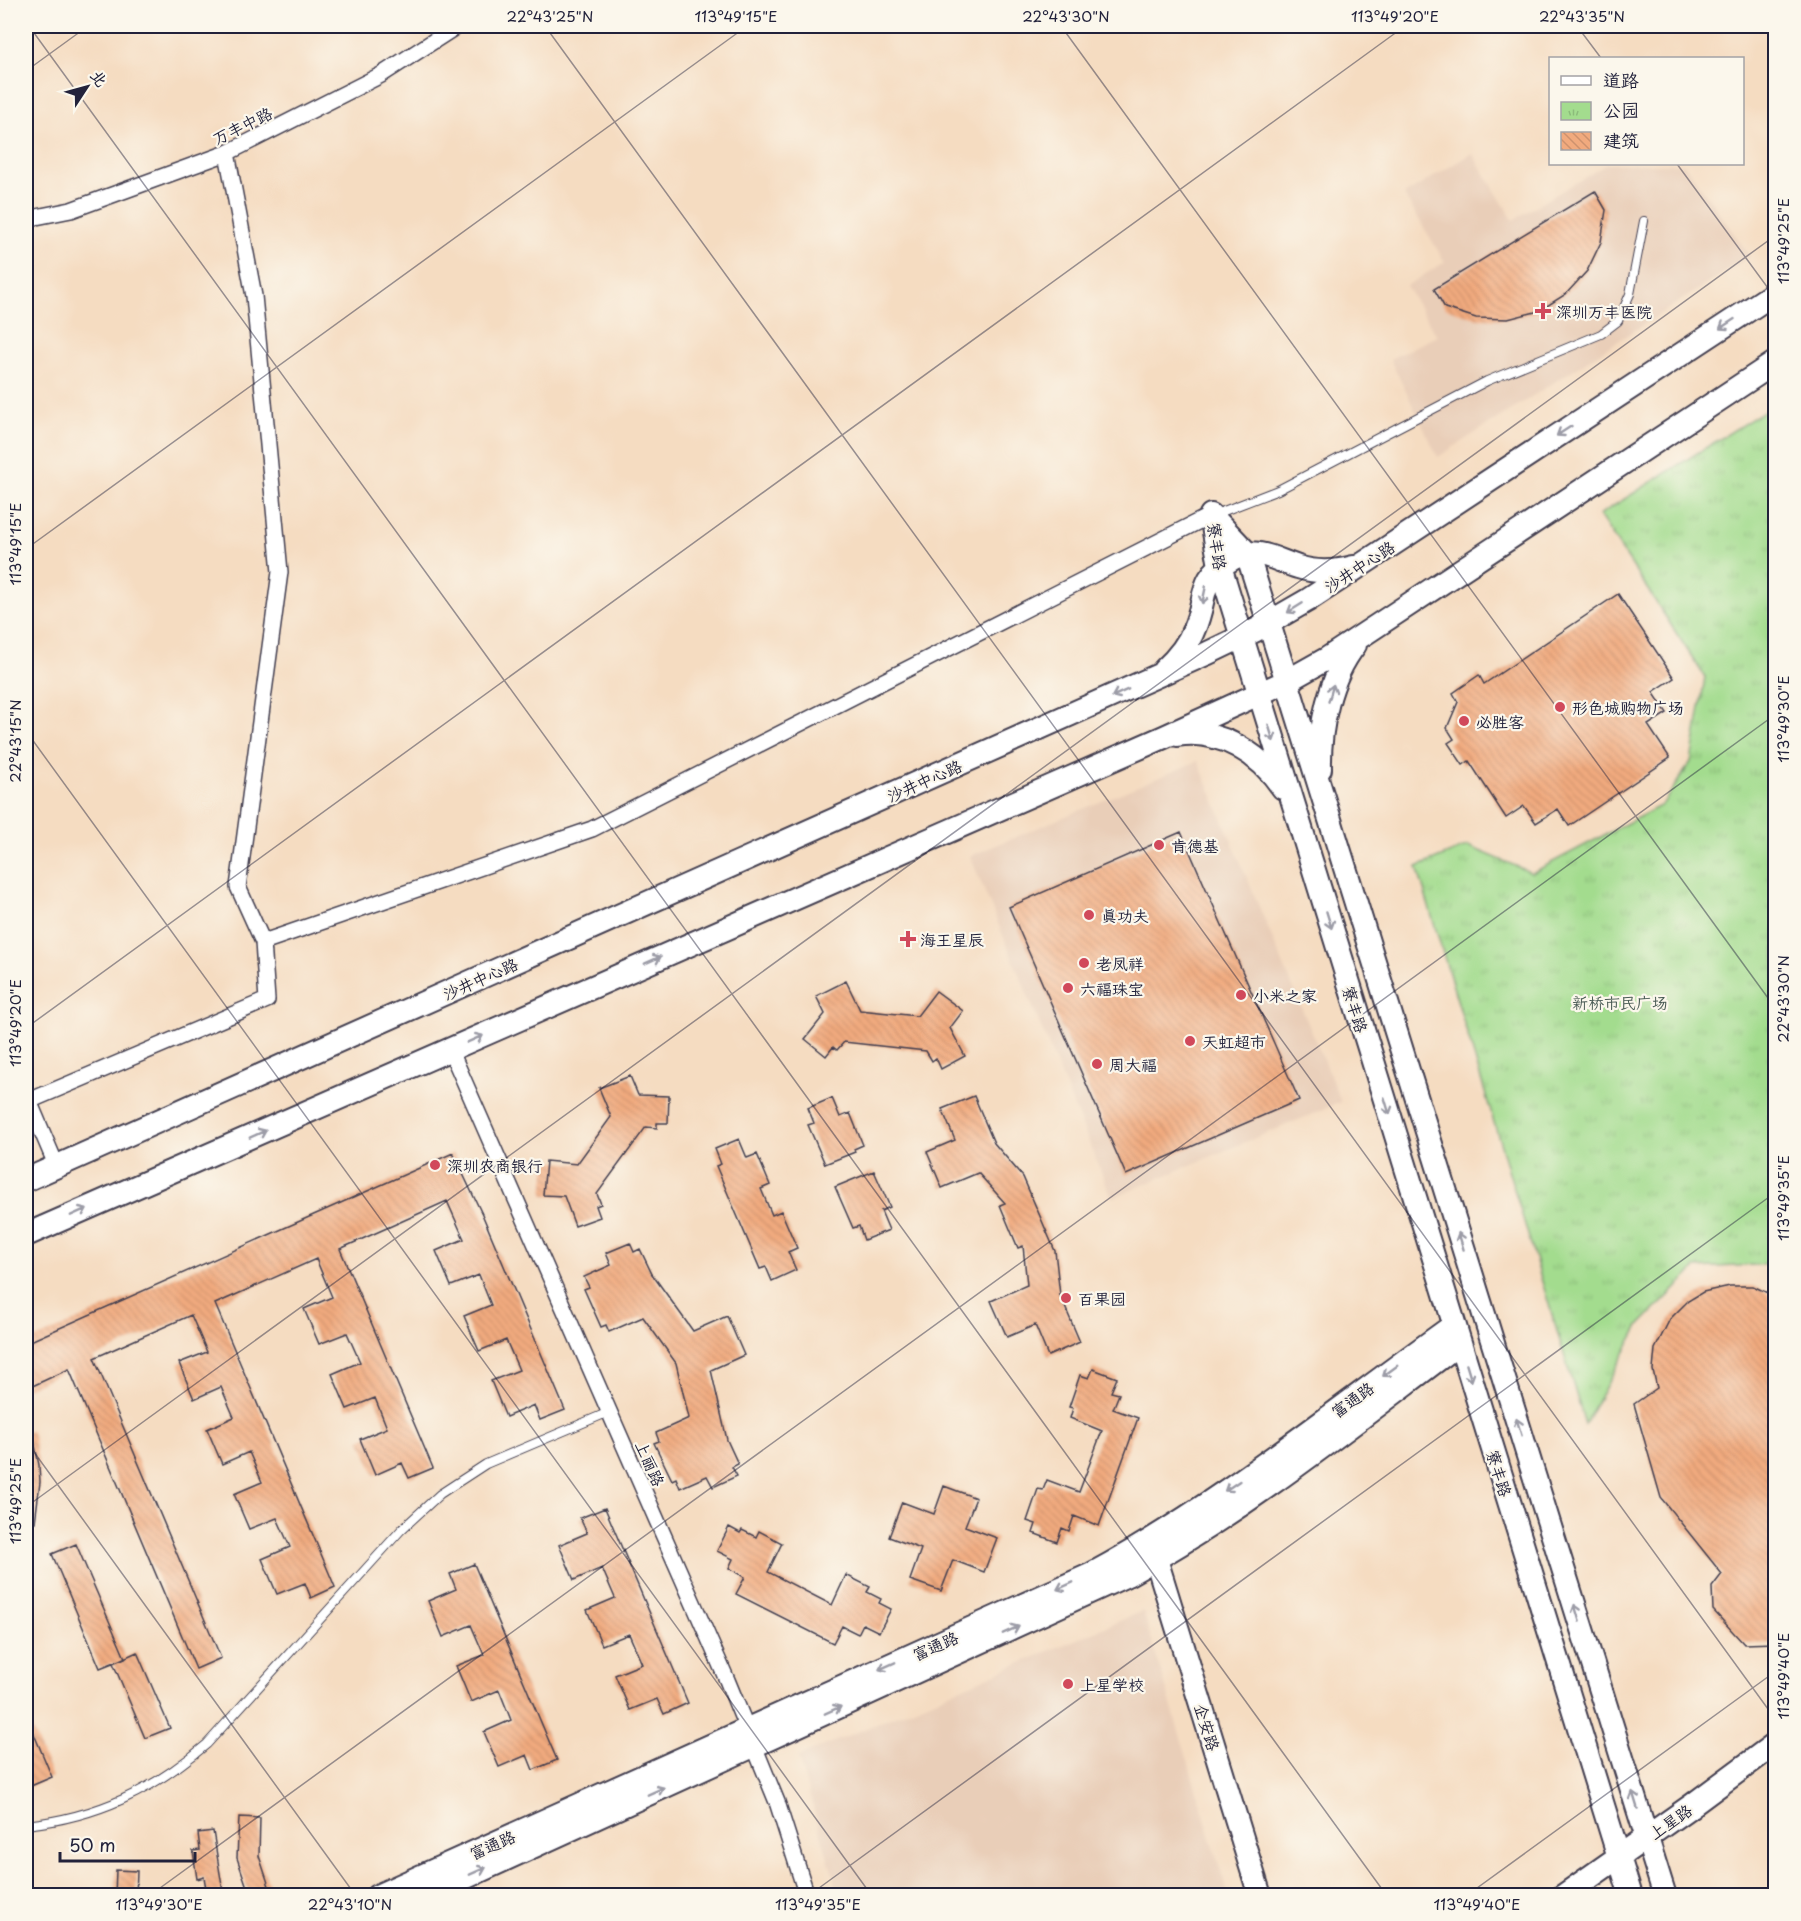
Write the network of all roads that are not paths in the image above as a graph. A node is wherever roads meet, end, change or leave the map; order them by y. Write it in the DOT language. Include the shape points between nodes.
graph roads {
  1 [pos="458,26"];
  2 [pos="227,153"];
  3 [pos="26,219"];
  4 [pos="1644,221"];
  5 [pos="1776,292"];
  6 [pos="1776,362"];
  7 [pos="1211,515"];
  8 [pos="1247,553"];
  9 [pos="1363,564"];
  10 [pos="1220,566"];
  11 [pos="1269,623"];
  12 [pos="1366,633"];
  13 [pos="1242,638"];
  14 [pos="1157,676"];
  15 [pos="1287,681"];
  16 [pos="1259,694"];
  17 [pos="1164,737"];
  18 [pos="1322,792"];
  19 [pos="1294,806"];
  20 [pos="263,942"];
  21 [pos="450,1049"];
  22 [pos="57,1167"];
  23 [pos="26,1180"];
  24 [pos="26,1235"];
  25 [pos="1457,1334"];
  26 [pos="609,1412"];
  27 [pos="1156,1559"];
  28 [pos="750,1738"];
  29 [pos="1776,1743"];
  30 [pos="26,1825"];
  31 [pos="1647,1837"];
  32 [pos="1619,1857"];
  33 [pos="377,1896"];
  34 [pos="425,1896"];
  35 [pos="807,1896"];
  36 [pos="1260,1896"];
  37 [pos="1563,1896"];
  38 [pos="1631,1896"];
  39 [pos="1665,1896"];
  1 -- 2 [label="street, 万丰中路" via="381,75"];
  2 -- 3 [label="street, 万丰中路" via="71,210"];
  2 -- 20 [label="street" via="254,296 280,572 238,887"];
  4 -- 7 [label="lane" via="1630,294 1618,321 1601,334 1487,381 1278,490"];
  5 -- 9 [label="street, 沙井中心路, one-way"];
  6 -- 12 [label="street"];
  7 -- 8 [label="street, 寮丰路"];
  7 -- 10 [label="street, 寮丰路"];
  7 -- 20 [label="street" via="592,829"];
  8 -- 9 [label="street" via="1267,555 1310,570 1337,571"];
  8 -- 10 [label="street"];
  8 -- 11 [label="street, 寮丰路"];
  9 -- 11 [label="street, 沙井中心路, one-way"];
  10 -- 13 [label="street, 寮丰路"];
  10 -- 14 [label="street, one-way" via="1209,576 1194,631"];
  11 -- 13 [label="street, 沙井中心路"];
  11 -- 15 [label="street, 寮丰路"];
  12 -- 15 [label="street"];
  18 -- 12 [label="street, one-way" via="1321,744 1333,685 1347,655"];
  13 -- 14 [label="street, 沙井中心路"];
  13 -- 16 [label="street, 寮丰路"];
  14 -- 22 [label="street, 沙井中心路, one-way"];
  15 -- 16 [label="street"];
  15 -- 18 [label="street, 寮丰路"];
  16 -- 17 [label="street"];
  16 -- 19 [label="street, 寮丰路, one-way"];
  17 -- 19 [label="street" via="1198,734 1239,747 1261,761"];
  21 -- 17 [label="street, one-way"];
  31 -- 18 [label="street, 寮丰路, one-way"];
  19 -- 25 [label="street, 寮丰路, one-way"];
  20 -- 22 [label="street" via="267,1000 29,1101"];
  24 -- 21 [label="street, one-way"];
  21 -- 26 [label="street, 上丽路"];
  22 -- 23 [label="street, 沙井中心路"];
  25 -- 27 [label="street, 富通路" via="1258,1493"];
  25 -- 28 [label="street, 富通路, one-way" via="1117,1560"];
  25 -- 32 [label="street, 寮丰路, one-way"];
  26 -- 28 [label="street, 上丽路"];
  26 -- 30 [label="lane" via="486,1464 440,1494 401,1530 207,1744 185,1763 108,1806"];
  28 -- 27 [label="street, 富通路, one-way" via="1100,1589"];
  27 -- 36 [label="street, 企安路"];
  28 -- 33 [label="street, 富通路"];
  34 -- 28 [label="street, 富通路, one-way"];
  28 -- 35 [label="street, 上丽路" via="777,1802"];
  29 -- 31 [label="street, 上星路"];
  31 -- 32 [label="street, 上星路"];
  31 -- 39 [label="street, 寮丰路"];
  32 -- 37 [label="street, 上星路"];
  32 -- 38 [label="street, 寮丰路"];
}
